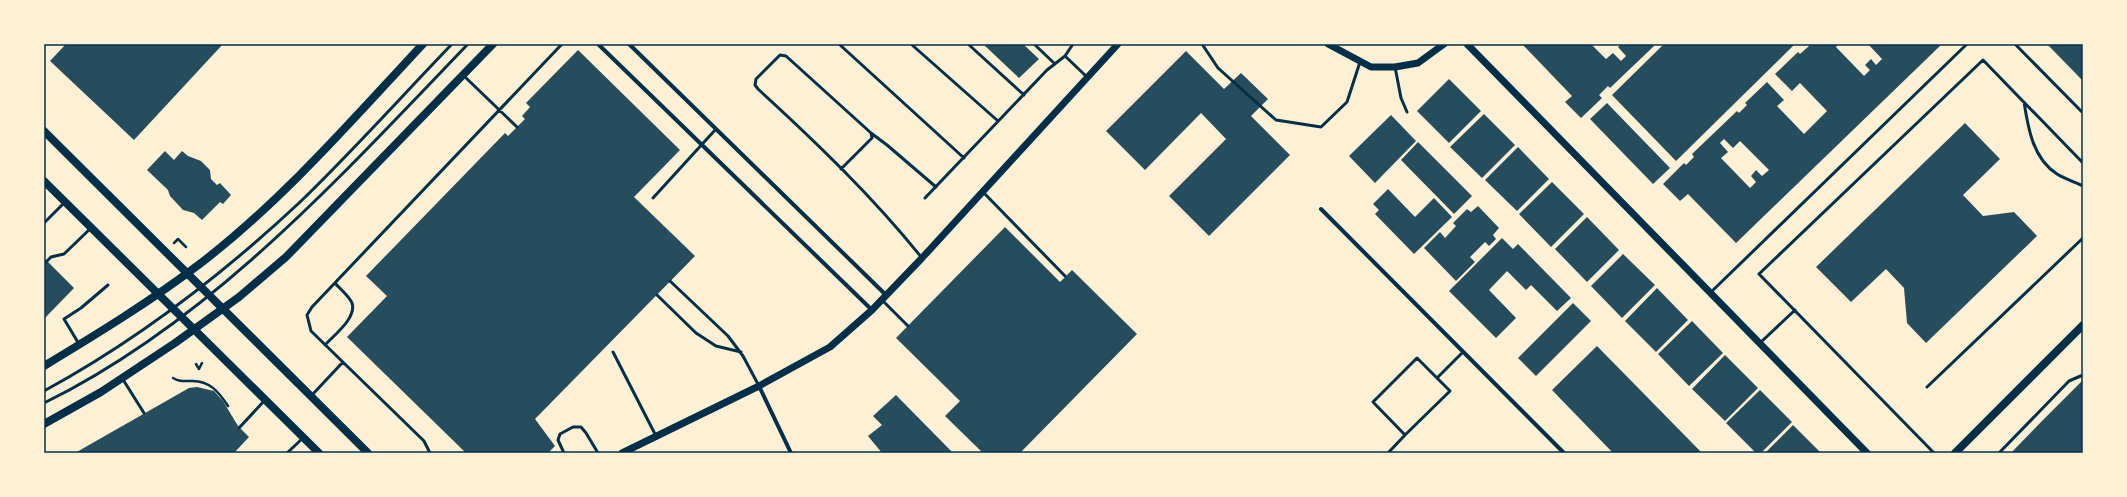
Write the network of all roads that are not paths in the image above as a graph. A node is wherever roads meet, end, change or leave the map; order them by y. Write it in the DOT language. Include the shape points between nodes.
graph roads {
  1 [pos="423,44"];
  2 [pos="452,44"];
  3 [pos="468,44"];
  4 [pos="493,44"];
  5 [pos="562,44"];
  6 [pos="598,44"];
  7 [pos="629,44"];
  8 [pos="839,44"];
  9 [pos="911,44"];
  10 [pos="968,44"];
  11 [pos="1034,44"];
  12 [pos="1073,44"];
  13 [pos="1118,44"];
  14 [pos="1202,44"];
  15 [pos="1328,44"];
  16 [pos="1444,44"];
  17 [pos="1467,44"];
  18 [pos="1967,44"];
  19 [pos="2016,44"];
  20 [pos="1065,56"];
  21 [pos="1361,61"];
  22 [pos="1055,64"];
  23 [pos="1395,67"];
  24 [pos="463,74"];
  25 [pos="1089,78"];
  26 [pos="1024,95"];
  27 [pos="2024,102"];
  28 [pos="499,110"];
  29 [pos="1407,112"];
  30 [pos="2083,113"];
  31 [pos="998,121"];
  32 [pos="517,127"];
  33 [pos="716,129"];
  34 [pos="44,131"];
  35 [pos="871,133"];
  36 [pos="702,145"];
  37 [pos="964,158"];
  38 [pos="2083,163"];
  39 [pos="841,169"];
  40 [pos="44,181"];
  41 [pos="2083,186"];
  42 [pos="936,187"];
  43 [pos="983,192"];
  44 [pos="653,198"];
  45 [pos="925,198"];
  46 [pos="65,202"];
  47 [pos="1321,209"];
  48 [pos="44,223"];
  49 [pos="91,228"];
  50 [pos="2083,238"];
  51 [pos="922,258"];
  52 [pos="44,264"];
  53 [pos="187,273"];
  54 [pos="1065,276"];
  55 [pos="670,281"];
  56 [pos="335,283"];
  57 [pos="108,285"];
  58 [pos="200,287"];
  59 [pos="1710,293"];
  60 [pos="158,294"];
  61 [pos="209,295"];
  62 [pos="657,295"];
  63 [pos="884,297"];
  64 [pos="172,308"];
  65 [pos="223,309"];
  66 [pos="872,310"];
  67 [pos="1795,310"];
  68 [pos="181,316"];
  69 [pos="2083,325"];
  70 [pos="908,326"];
  71 [pos="194,330"];
  72 [pos="1760,344"];
  73 [pos="80,345"];
  74 [pos="325,345"];
  75 [pos="613,352"];
  76 [pos="741,352"];
  77 [pos="1463,352"];
  78 [pos="343,362"];
  79 [pos="44,366"];
  80 [pos="2083,375"];
  81 [pos="122,378"];
  82 [pos="1437,378"];
  83 [pos="759,386"];
  84 [pos="1927,387"];
  85 [pos="44,391"];
  86 [pos="311,396"];
  87 [pos="265,400"];
  88 [pos="44,403"];
  89 [pos="144,414"];
  90 [pos="44,424"];
  91 [pos="239,428"];
  92 [pos="1405,435"];
  93 [pos="656,436"];
  94 [pos="303,438"];
  95 [pos="287,453"];
  96 [pos="319,453"];
  97 [pos="368,453"];
  98 [pos="430,453"];
  99 [pos="564,453"];
  100 [pos="598,453"];
  101 [pos="622,453"];
  102 [pos="791,453"];
  103 [pos="1388,453"];
  104 [pos="1564,453"];
  105 [pos="1867,453"];
  106 [pos="1934,453"];
  107 [pos="1955,453"];
  108 [pos="1999,453"];
  1 -- 53 [label="main road" via="280,193"];
  2 -- 58 [label="lane" via="314,188 264,235"];
  3 -- 61 [label="lane" via="358,159 284,231"];
  4 -- 24 [label="main road"];
  5 -- 28 [label="lane"];
  6 -- 36 [label="street"];
  7 -- 33 [label="street"];
  8 -- 37 [label="lane"];
  9 -- 31 [label="lane"];
  10 -- 26 [label="lane"];
  11 -- 22 [label="lane"];
  12 -- 20 [label="lane"];
  13 -- 25 [label="street"];
  14 -- 21 [label="lane" via="1218,68 1276,120 1321,127 1347,102"];
  15 -- 21 [label="street"];
  16 -- 23 [label="street" via="1418,63"];
  17 -- 59 [label="street"];
  18 -- 59 [label="lane"];
  19 -- 30 [label="lane"];
  20 -- 22 [label="lane"];
  20 -- 25 [label="lane"];
  21 -- 23 [label="street" via="1371,67"];
  22 -- 26 [label="lane"];
  23 -- 29 [label="lane"];
  24 -- 28 [label="lane"];
  24 -- 65 [label="main road" via="286,257"];
  25 -- 43 [label="street"];
  26 -- 31 [label="lane"];
  27 -- 38 [label="lane"];
  27 -- 41 [label="lane" via="2029,133 2042,160 2057,174"];
  27 -- 67 [label="lane" via="1983,60 1759,274"];
  28 -- 32 [label="lane"];
  28 -- 56 [label="lane"];
  31 -- 37 [label="lane"];
  33 -- 36 [label="lane"];
  33 -- 63 [label="street"];
  34 -- 53 [label="main road"];
  35 -- 39 [label="lane" via="872,138"];
  35 -- 39 [label="lane" via="786,56 780,55 756,79 755,85 758,89"];
  35 -- 42 [label="lane"];
  36 -- 44 [label="lane"];
  36 -- 66 [label="street"];
  37 -- 42 [label="lane"];
  39 -- 51 [label="lane"];
  40 -- 46 [label="main road"];
  42 -- 45 [label="lane"];
  43 -- 51 [label="street"];
  43 -- 54 [label="lane"];
  46 -- 48 [label="lane"];
  46 -- 49 [label="main road"];
  47 -- 77 [label="street"];
  49 -- 52 [label="lane" via="64,254 51,257"];
  49 -- 60 [label="main road"];
  50 -- 84 [label="lane"];
  51 -- 63 [label="street"];
  53 -- 58 [label="main road"];
  53 -- 60 [label="main road"];
  55 -- 76 [label="lane" via="718,325"];
  56 -- 74 [label="lane" via="349,298 352,310 351,316"];
  56 -- 74 [label="lane" via="307,315 310,331"];
  57 -- 73 [label="lane" via="82,308 64,319"];
  58 -- 61 [label="main road"];
  58 -- 64 [label="lane"];
  59 -- 72 [label="street"];
  60 -- 64 [label="main road"];
  60 -- 73 [label="main road"];
  61 -- 65 [label="main road"];
  61 -- 68 [label="lane"];
  62 -- 76 [label="lane" via="696,333 716,346"];
  63 -- 66 [label="street"];
  63 -- 70 [label="lane"];
  64 -- 68 [label="main road"];
  64 -- 85 [label="lane" via="110,352"];
  65 -- 71 [label="main road"];
  65 -- 86 [label="main road"];
  66 -- 83 [label="street" via="830,347"];
  67 -- 72 [label="lane"];
  67 -- 106 [label="lane"];
  68 -- 71 [label="main road"];
  68 -- 88 [label="lane" via="102,371"];
  69 -- 107 [label="main road"];
  71 -- 81 [label="main road"];
  71 -- 87 [label="main road"];
  72 -- 105 [label="street"];
  73 -- 79 [label="main road"];
  74 -- 78 [label="lane"];
  75 -- 93 [label="lane"];
  76 -- 83 [label="lane"];
  77 -- 82 [label="lane"];
  77 -- 104 [label="street"];
  78 -- 86 [label="lane"];
  78 -- 98 [label="lane" via="424,441"];
  80 -- 108 [label="lane" via="2069,381"];
  81 -- 89 [label="lane"];
  81 -- 90 [label="main road"];
  82 -- 92 [label="lane" via="1450,392"];
  82 -- 92 [label="lane" via="1417,358 1373,402"];
  83 -- 93 [label="street"];
  83 -- 102 [label="street"];
  86 -- 97 [label="main road"];
  87 -- 91 [label="lane"];
  87 -- 94 [label="main road"];
  92 -- 103 [label="lane"];
  93 -- 101 [label="street"];
  94 -- 95 [label="lane"];
  94 -- 96 [label="main road"];
  99 -- 100 [label="lane" via="558,440 560,434 573,427 580,427 586,432"];
}
